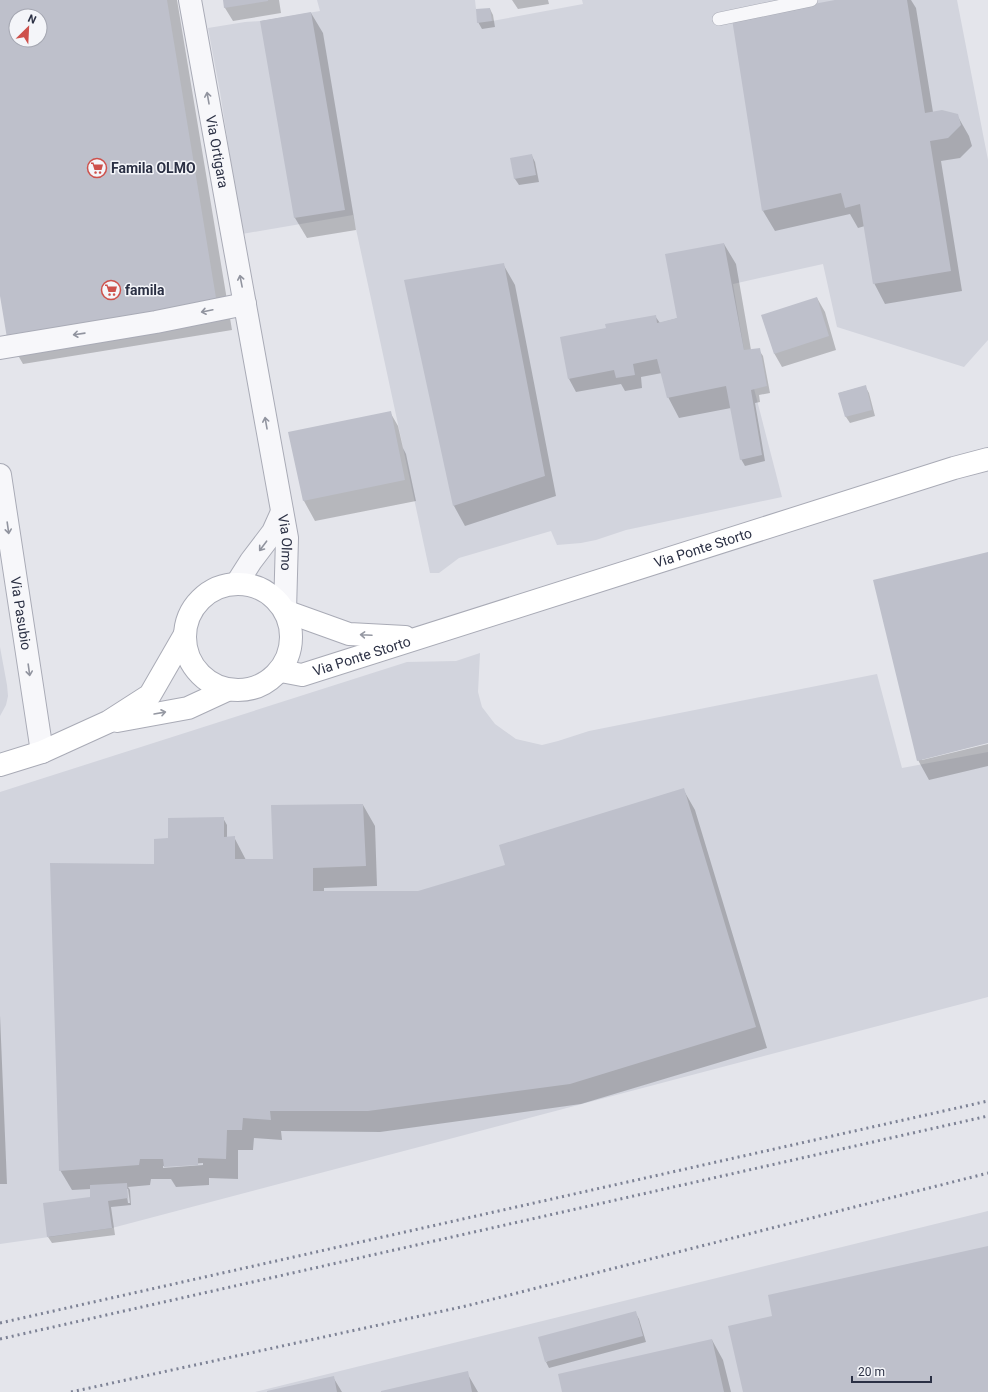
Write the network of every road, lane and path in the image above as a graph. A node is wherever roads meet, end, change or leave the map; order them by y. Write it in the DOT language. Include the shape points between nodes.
graph roads {
  1 [pos="190,0"];
  2 [pos="810,0"];
  3 [pos="719,19"];
  4 [pos="245,304"];
  5 [pos="0,348"];
  6 [pos="988,459"];
  7 [pos="0,475"];
  8 [pos="282,512"];
  9 [pos="236,583"];
  10 [pos="285,611"];
  11 [pos="184,636"];
  12 [pos="419,638"];
  13 [pos="281,671"];
  14 [pos="227,690"];
  15 [pos="99,727"];
  16 [pos="42,752"];
  17 [pos="0,765"];
  4 -- 1 [label="street, Via Ortigara, one-way"];
  2 -- 3 [label="lane"];
  4 -- 5 [label="street, one-way"];
  8 -- 4 [label="street, Via Ortigara, one-way"];
  6 -- 12 [label="main road, Via Ponte Storto"];
  7 -- 16 [label="street, Via Pasubio, one-way"];
  8 -- 9 [label="street, Via Olmo, one-way" via="273,532"];
  8 -- 10 [label="street, Via Olmo" via="287,538"];
  9 -- 10 [label="main road, Via Ponte Storto" via="265,590"];
  9 -- 11 [label="main road, Via Ponte Storto" via="220,586 194,605 187,620"];
  12 -- 10 [label="main road, Via Ponte Storto, one-way" via="349,634"];
  10 -- 13 [label="main road, Via Ponte Storto" via="292,638 289,656"];
  11 -- 14 [label="main road, Via Ponte Storto" via="187,654 196,671 210,683"];
  11 -- 15 [label="main road, Via Ponte Storto" via="150,695"];
  12 -- 13 [label="main road, Via Ponte Storto" via="302,675"];
  13 -- 14 [label="main road, Via Ponte Storto" via="270,681 256,688 242,691"];
  15 -- 14 [label="main road, Via Ponte Storto, one-way" via="188,708"];
  15 -- 16 [label="main road"];
  16 -- 17 [label="main road"];
}
